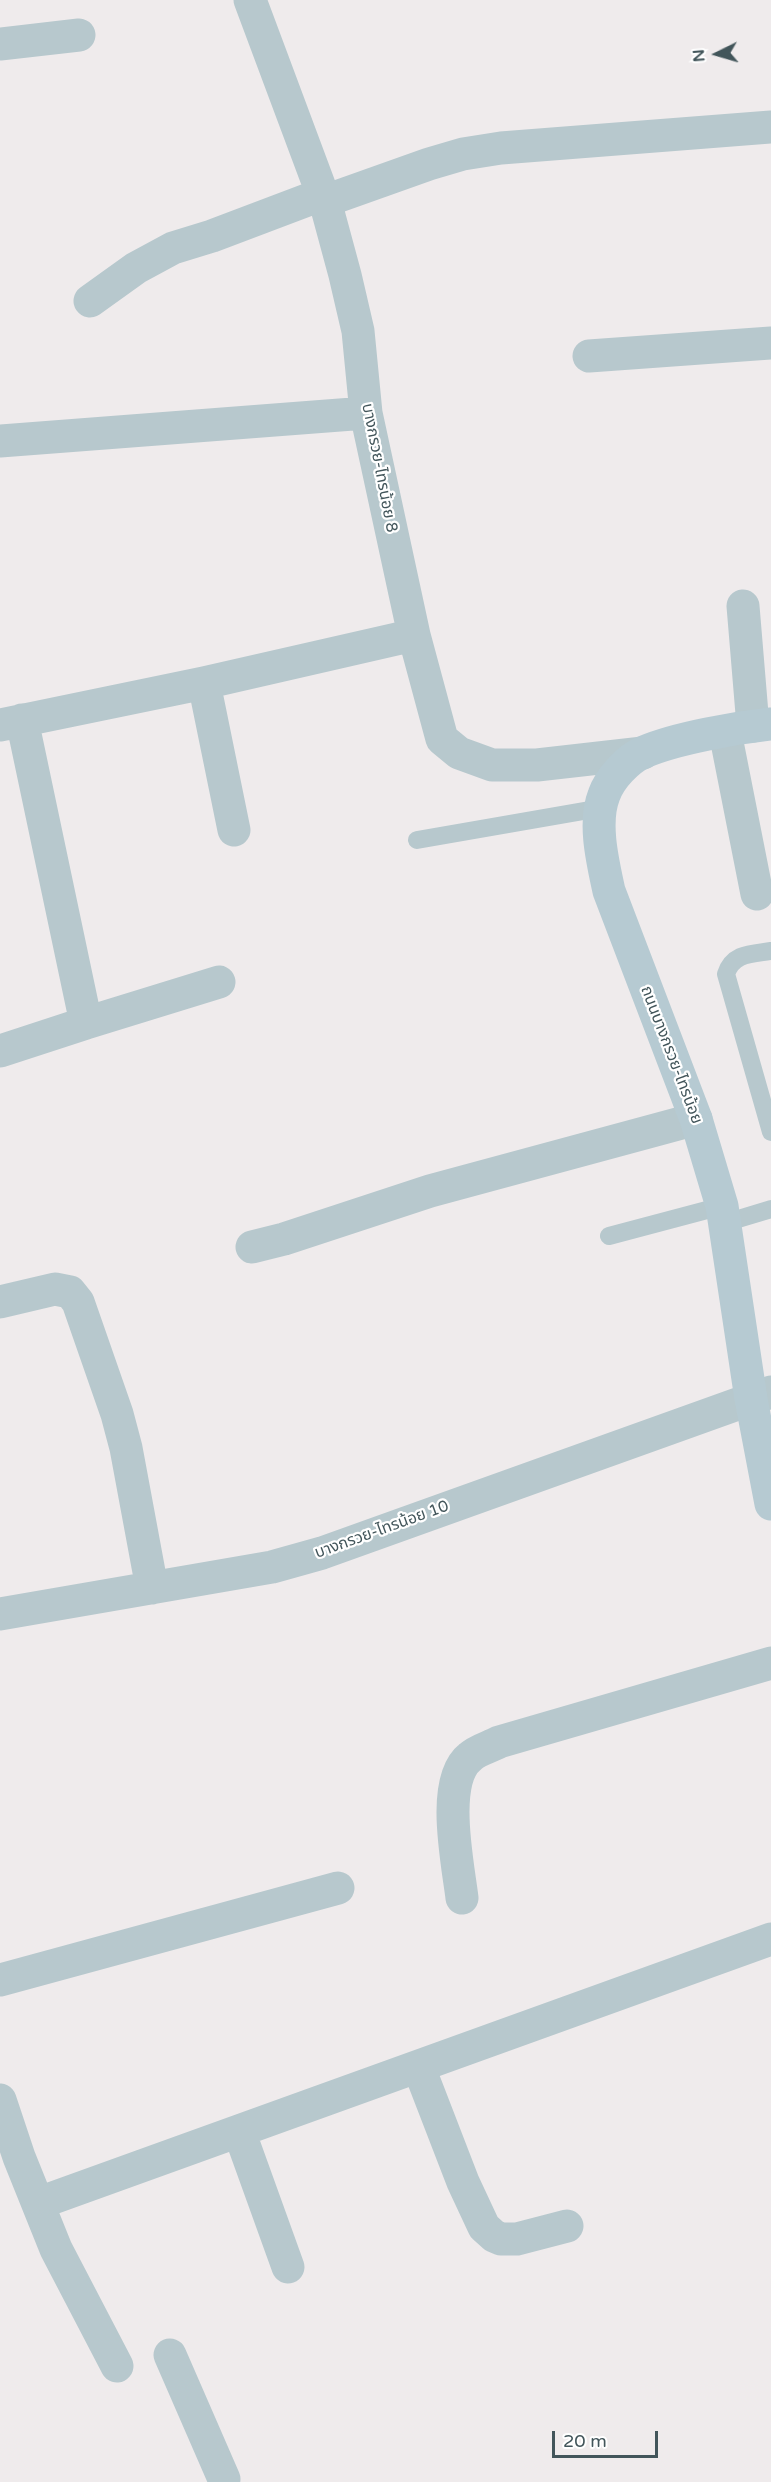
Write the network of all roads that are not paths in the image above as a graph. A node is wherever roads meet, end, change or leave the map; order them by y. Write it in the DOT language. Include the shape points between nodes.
graph roads {
  1 [pos="250,0"];
  2 [pos="80,35"];
  3 [pos="0,44"];
  4 [pos="771,127"];
  5 [pos="324,197"];
  6 [pos="90,301"];
  7 [pos="771,343"];
  8 [pos="589,356"];
  9 [pos="366,413"];
  10 [pos="0,441"];
  11 [pos="743,606"];
  12 [pos="414,635"];
  13 [pos="204,684"];
  14 [pos="11,722"];
  15 [pos="749,728"];
  16 [pos="643,753"];
  17 [pos="601,808"];
  18 [pos="234,831"];
  19 [pos="417,840"];
  20 [pos="757,894"];
  21 [pos="771,951"];
  22 [pos="219,982"];
  23 [pos="86,1023"];
  24 [pos="0,1051"];
  25 [pos="696,1119"];
  26 [pos="771,1132"];
  27 [pos="771,1209"];
  28 [pos="723,1215"];
  29 [pos="609,1236"];
  30 [pos="252,1247"];
  31 [pos="0,1302"];
  32 [pos="761,1396"];
  33 [pos="771,1504"];
  34 [pos="152,1588"];
  35 [pos="0,1614"];
  36 [pos="771,1663"];
  37 [pos="338,1888"];
  38 [pos="462,1898"];
  39 [pos="771,1939"];
  40 [pos="0,1980"];
  41 [pos="419,2068"];
  42 [pos="0,2100"];
  43 [pos="239,2131"];
  44 [pos="9,2160"];
  45 [pos="39,2203"];
  46 [pos="567,2226"];
  47 [pos="288,2267"];
  48 [pos="170,2355"];
  49 [pos="117,2366"];
  50 [pos="222,2481"];
  1 -- 5 [label="street, บางกรวย-ไทรน้อย 8"];
  2 -- 3 [label="street"];
  4 -- 5 [label="street" via="501,148 463,154"];
  5 -- 6 [label="street" via="173,248 136,268"];
  5 -- 9 [label="street, บางกรวย-ไทรน้อย 8" via="358,331"];
  7 -- 8 [label="street"];
  9 -- 10 [label="street"];
  9 -- 12 [label="street, บางกรวย-ไทรน้อย 8"];
  11 -- 15 [label="street"];
  12 -- 13 [label="street"];
  12 -- 16 [label="street, บางกรวย-ไทรน้อย 8" via="442,739 459,753 492,765 537,765"];
  13 -- 14 [label="street"];
  13 -- 18 [label="street"];
  14 -- 23 [label="street"];
  15 -- 16 [label="main road, ถนนบางกรวย-ไทรน้อย"];
  15 -- 20 [label="street"];
  16 -- 17 [label="main road, ถนนบางกรวย-ไทรน้อย" via="616,774"];
  17 -- 19 [label="lane"];
  17 -- 25 [label="main road, ถนนบางกรวย-ไทรน้อย" via="601,854 609,891"];
  21 -- 26 [label="lane" via="737,957 726,974"];
  22 -- 23 [label="street"];
  23 -- 24 [label="street"];
  25 -- 28 [label="main road, ถนนบางกรวย-ไทรน้อย"];
  25 -- 30 [label="street" via="430,1191"];
  27 -- 28 [label="lane"];
  28 -- 29 [label="lane"];
  28 -- 32 [label="main road, ถนนบางกรวย-ไทรน้อย"];
  31 -- 34 [label="street" via="55,1289 70,1292 78,1302 120,1425"];
  32 -- 33 [label="main road, ถนนบางกรวย-ไทรน้อย"];
  32 -- 34 [label="street, บางกรวย-ไทรน้อย 10" via="322,1553 272,1567"];
  34 -- 35 [label="street, บางกรวย-ไทรน้อย 10"];
  36 -- 38 [label="street" via="499,1742 470,1756 460,1769 452,1799"];
  37 -- 40 [label="street"];
  39 -- 41 [label="street"];
  41 -- 43 [label="street"];
  41 -- 46 [label="street" via="484,2227 501,2239 517,2239"];
  42 -- 44 [label="street"];
  43 -- 45 [label="street"];
  43 -- 47 [label="street"];
  44 -- 45 [label="street"];
  45 -- 49 [label="street" via="56,2249"];
  48 -- 50 [label="street"];
}
